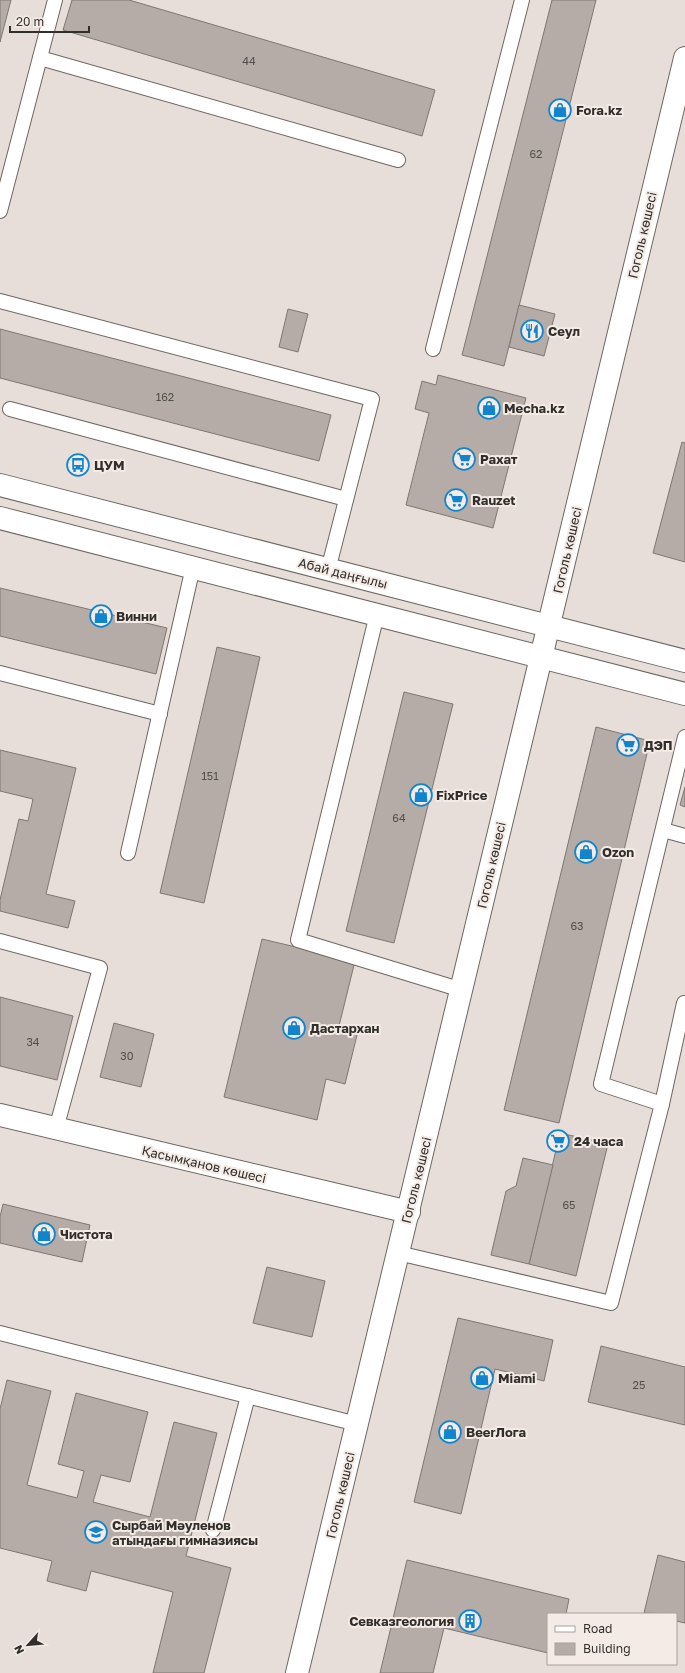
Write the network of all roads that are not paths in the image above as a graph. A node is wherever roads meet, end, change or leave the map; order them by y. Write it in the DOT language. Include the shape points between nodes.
graph roads {
  1 [pos="55,0"];
  2 [pos="522,0"];
  3 [pos="40,58"];
  4 [pos="685,58"];
  5 [pos="398,160"];
  6 [pos="0,211"];
  7 [pos="0,301"];
  8 [pos="433,349"];
  9 [pos="10,409"];
  10 [pos="0,485"];
  11 [pos="346,499"];
  12 [pos="0,518"];
  13 [pos="193,567"];
  14 [pos="328,570"];
  15 [pos="377,614"];
  16 [pos="549,626"];
  17 [pos="541,657"];
  18 [pos="685,661"];
  19 [pos="0,673"];
  20 [pos="685,694"];
  21 [pos="160,714"];
  22 [pos="685,737"];
  23 [pos="662,830"];
  24 [pos="685,836"];
  25 [pos="128,854"];
  26 [pos="0,941"];
  27 [pos="462,990"];
  28 [pos="685,1004"];
  29 [pos="662,1104"];
  30 [pos="0,1115"];
  31 [pos="56,1129"];
  32 [pos="409,1212"];
  33 [pos="398,1253"];
  34 [pos="0,1333"];
  35 [pos="248,1396"];
  36 [pos="357,1424"];
  37 [pos="213,1530"];
  38 [pos="297,1673"];
  1 -- 3 [label="lane"];
  2 -- 8 [label="lane"];
  3 -- 5 [label="lane"];
  3 -- 6 [label="lane"];
  4 -- 16 [label="street, Гоголь көшесі"];
  7 -- 11 [label="lane" via="372,399"];
  9 -- 11 [label="lane"];
  10 -- 14 [label="street, Абай даңғылы"];
  11 -- 14 [label="lane"];
  12 -- 13 [label="street"];
  13 -- 15 [label="street"];
  13 -- 21 [label="lane"];
  14 -- 16 [label="street, Абай даңғылы"];
  15 -- 17 [label="street"];
  15 -- 27 [label="lane" via="298,940"];
  16 -- 17 [label="street, Гоголь көшесі"];
  16 -- 18 [label="street, Абай даңғылы"];
  17 -- 20 [label="street"];
  17 -- 27 [label="street, Гоголь көшесі"];
  19 -- 21 [label="lane"];
  21 -- 25 [label="lane"];
  22 -- 23 [label="lane"];
  23 -- 24 [label="lane"];
  23 -- 29 [label="lane" via="601,1084"];
  26 -- 31 [label="lane" via="100,968"];
  27 -- 32 [label="street, Гоголь көшесі"];
  28 -- 29 [label="lane"];
  29 -- 33 [label="lane" via="611,1303"];
  30 -- 31 [label="street, Қасымқанов көшесі"];
  31 -- 32 [label="street, Қасымқанов көшесі"];
  32 -- 33 [label="street, Гоголь көшесі"];
  33 -- 36 [label="street, Гоголь көшесі"];
  34 -- 35 [label="lane"];
  35 -- 36 [label="lane"];
  35 -- 37 [label="lane"];
  36 -- 38 [label="street, Гоголь көшесі"];
}
